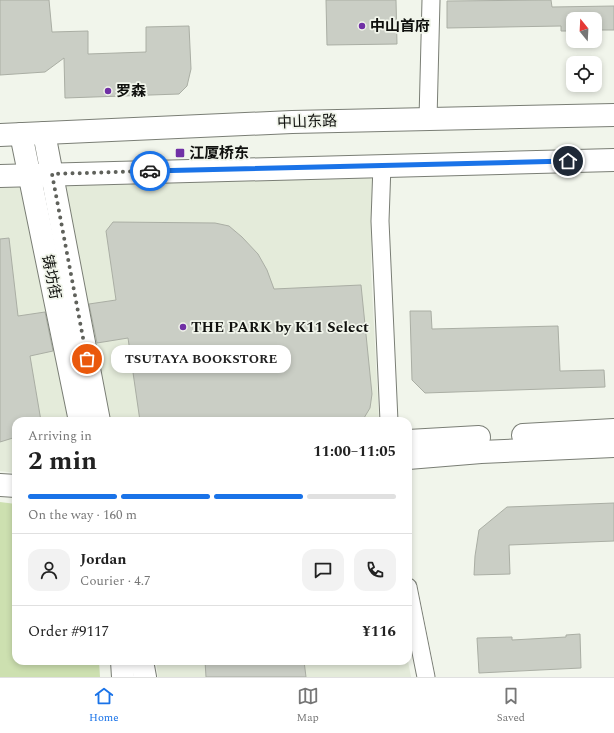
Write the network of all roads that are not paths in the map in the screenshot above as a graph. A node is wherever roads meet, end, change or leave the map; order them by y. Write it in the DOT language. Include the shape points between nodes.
graph roads {
  1 [pos="431,0"];
  2 [pos="614,115"];
  3 [pos="428,119"];
  4 [pos="44,133"];
  5 [pos="11,134"];
  6 [pos="614,160"];
  7 [pos="382,165"];
  8 [pos="52,174"];
  9 [pos="30,175"];
  10 [pos="0,176"];
  11 [pos="79,417"];
  12 [pos="98,417"];
  13 [pos="389,417"];
  14 [pos="614,430"];
  15 [pos="412,441"];
  16 [pos="614,446"];
  17 [pos="412,458"];
  18 [pos="0,485"];
  19 [pos="12,486"];
  20 [pos="412,607"];
  21 [pos="122,665"];
  22 [pos="143,665"];
  23 [pos="123,677"];
  24 [pos="145,677"];
  25 [pos="426,677"];
  1 -- 3 [label="street"];
  2 -- 3 [label="main road, 中山东路"];
  3 -- 4 [label="main road, 中山东路"];
  4 -- 5 [label="main road, 中山东路"];
  4 -- 8 [label="main road, 铸坊街"];
  5 -- 9 [label="main road, 铸坊街"];
  6 -- 7 [label="main road"];
  7 -- 8 [label="main road"];
  7 -- 13 [label="street" via="380,221"];
  8 -- 9 [label="main road"];
  8 -- 12 [label="main road, 铸坊街"];
  9 -- 10 [label="main road"];
  9 -- 11 [label="main road, 铸坊街"];
  14 -- 15 [label="main road"];
  16 -- 17 [label="main road"];
  18 -- 19 [label="main road"];
  20 -- 25 [label="street"];
  21 -- 23 [label="main road"];
  22 -- 24 [label="main road"];
}
